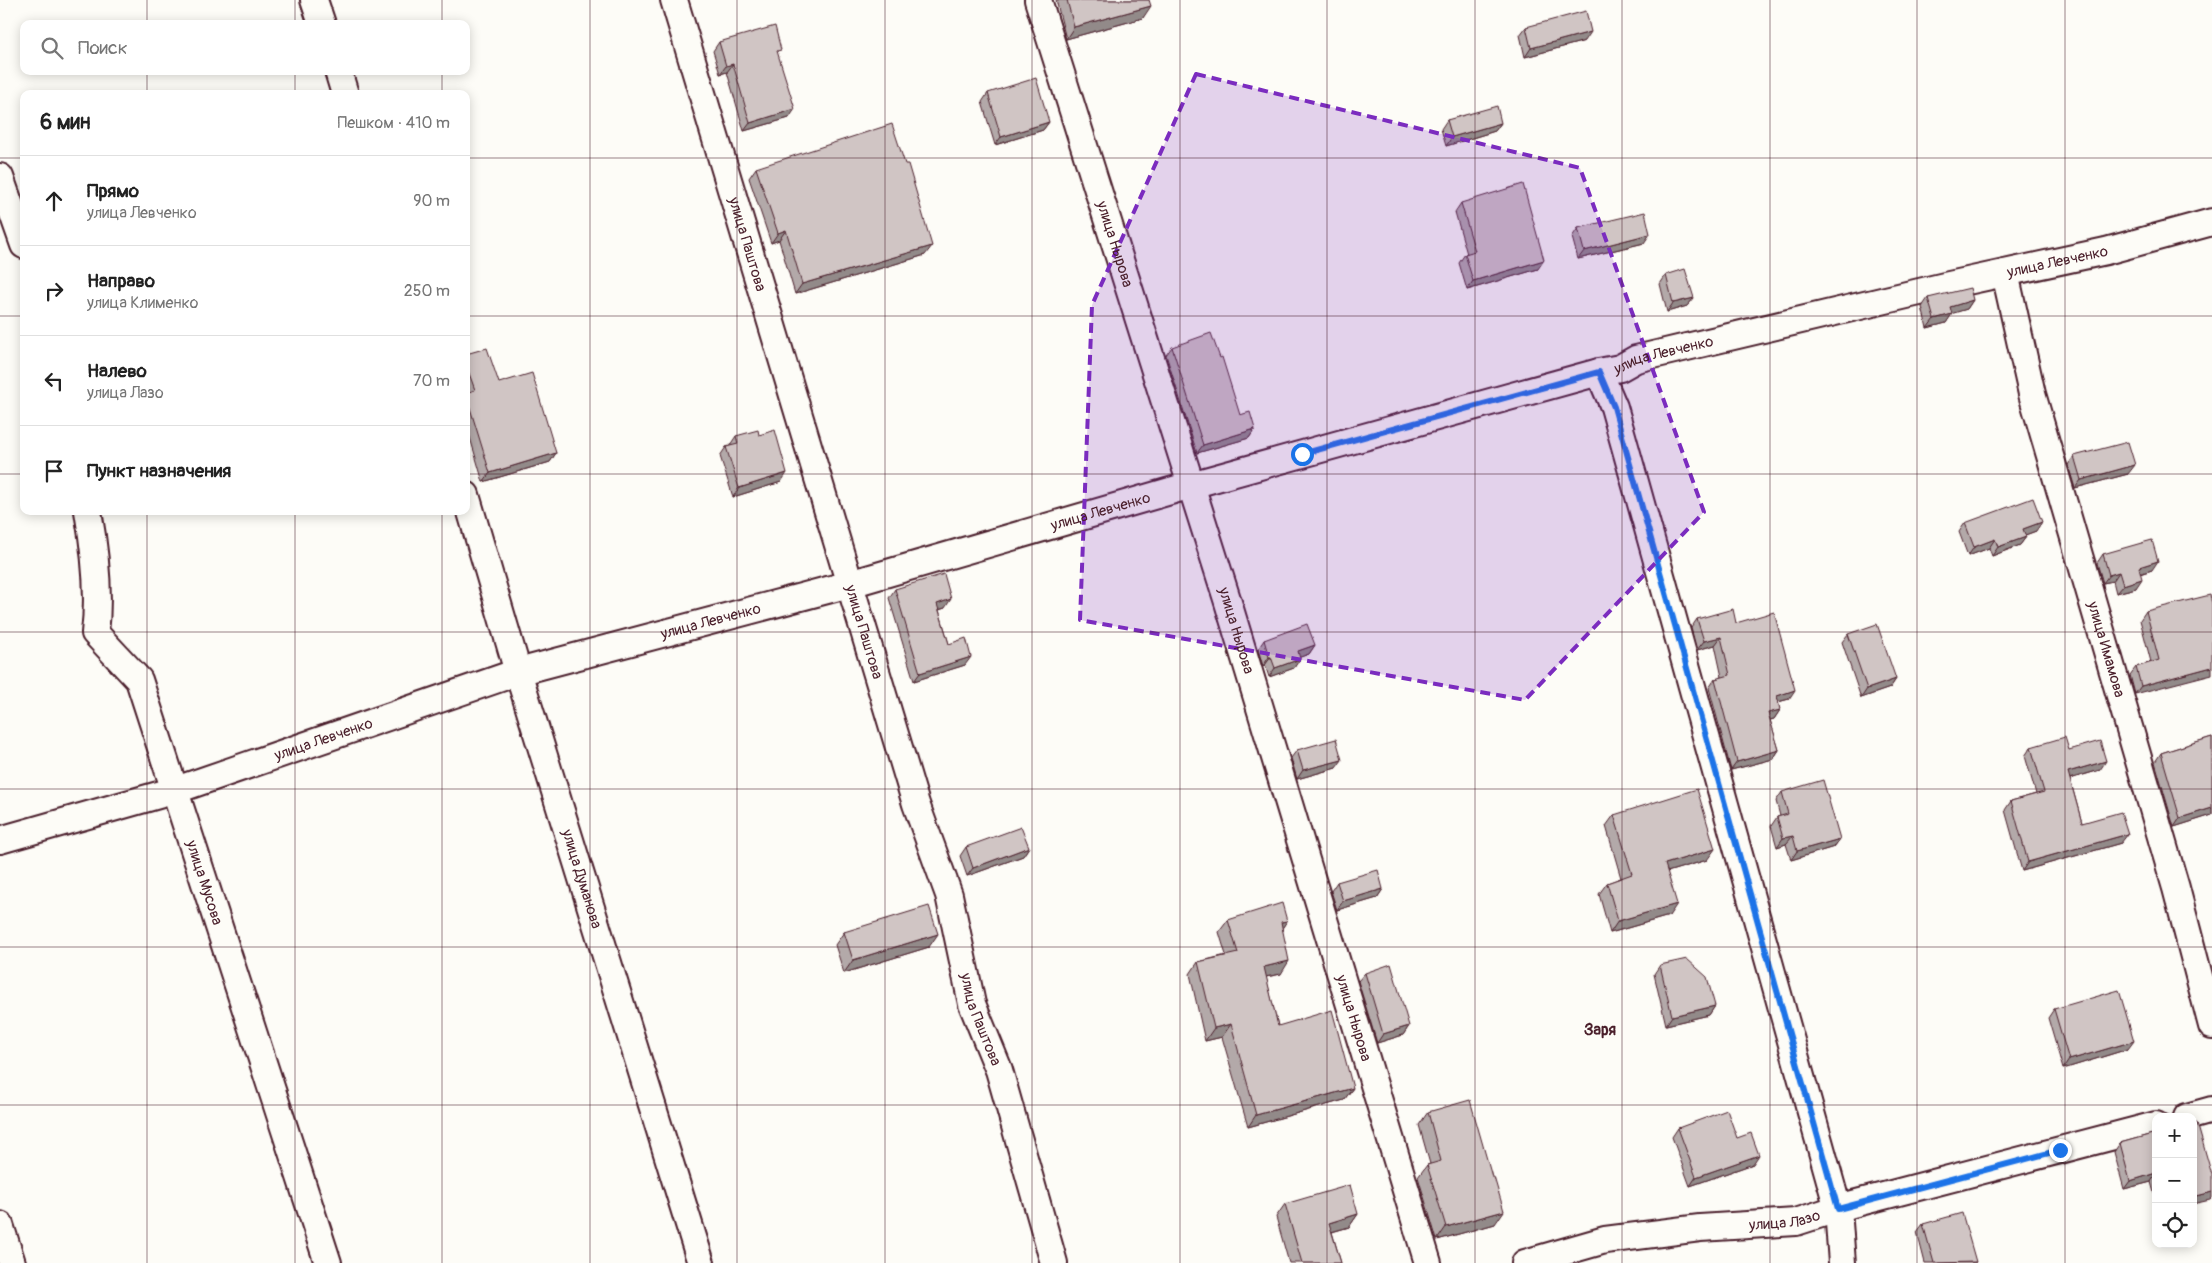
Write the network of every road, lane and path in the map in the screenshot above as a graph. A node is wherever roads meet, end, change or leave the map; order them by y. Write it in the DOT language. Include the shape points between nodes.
graph roads {
  1 [pos="314,0"];
  2 [pos="674,0"];
  3 [pos="1038,0"];
  4 [pos="321,20"];
  5 [pos="339,75"];
  6 [pos="344,90"];
  7 [pos="0,177"];
  8 [pos="2212,222"];
  9 [pos="20,234"];
  10 [pos="2004,273"];
  11 [pos="1599,372"];
  12 [pos="1191,485"];
  13 [pos="470,508"];
  14 [pos="89,515"];
  15 [pos="850,584"];
  16 [pos="518,672"];
  17 [pos="176,790"];
  18 [pos="0,840"];
  19 [pos="2212,1026"];
  20 [pos="2212,1110"];
  21 [pos="2197,1114"];
  22 [pos="2152,1126"];
  23 [pos="1838,1209"];
  24 [pos="0,1225"];
  25 [pos="12,1263"];
  26 [pos="328,1263"];
  27 [pos="701,1263"];
  28 [pos="1054,1263"];
  29 [pos="1428,1263"];
  30 [pos="1525,1263"];
  31 [pos="1842,1263"];
  1 -- 4 [label="street"];
  2 -- 15 [label="street, улица Паштова"];
  3 -- 12 [label="street, улица Нырова"];
  5 -- 6 [label="street"];
  7 -- 9 [label="street"];
  8 -- 10 [label="street, улица Левченко" via="2106,251"];
  10 -- 11 [label="street, улица Левченко" via="1636,359 1620,368"];
  10 -- 19 [label="street, улица Имамова" via="2032,394 2173,878"];
  11 -- 12 [label="street, улица Левченко"];
  11 -- 23 [label="street" via="1614,407"];
  12 -- 15 [label="street, улица Левченко"];
  12 -- 29 [label="street, улица Нырова"];
  13 -- 16 [label="street, улица Думанова"];
  14 -- 17 [label="street, улица Мусова" via="94,545 95,633 139,680"];
  15 -- 16 [label="street, улица Левченко"];
  15 -- 28 [label="street, улица Паштова" via="916,804 949,895 972,1004 999,1070"];
  16 -- 17 [label="street, улица Левченко"];
  16 -- 27 [label="street, улица Думанова"];
  17 -- 18 [label="street, улица Левченко"];
  17 -- 26 [label="street, улица Мусова"];
  20 -- 21 [label="street"];
  22 -- 23 [label="street, улица Лазо"];
  23 -- 30 [label="street, улица Лазо" via="1796,1222 1700,1228 1605,1240"];
  23 -- 31 [label="street"];
  24 -- 25 [label="street"];
}
